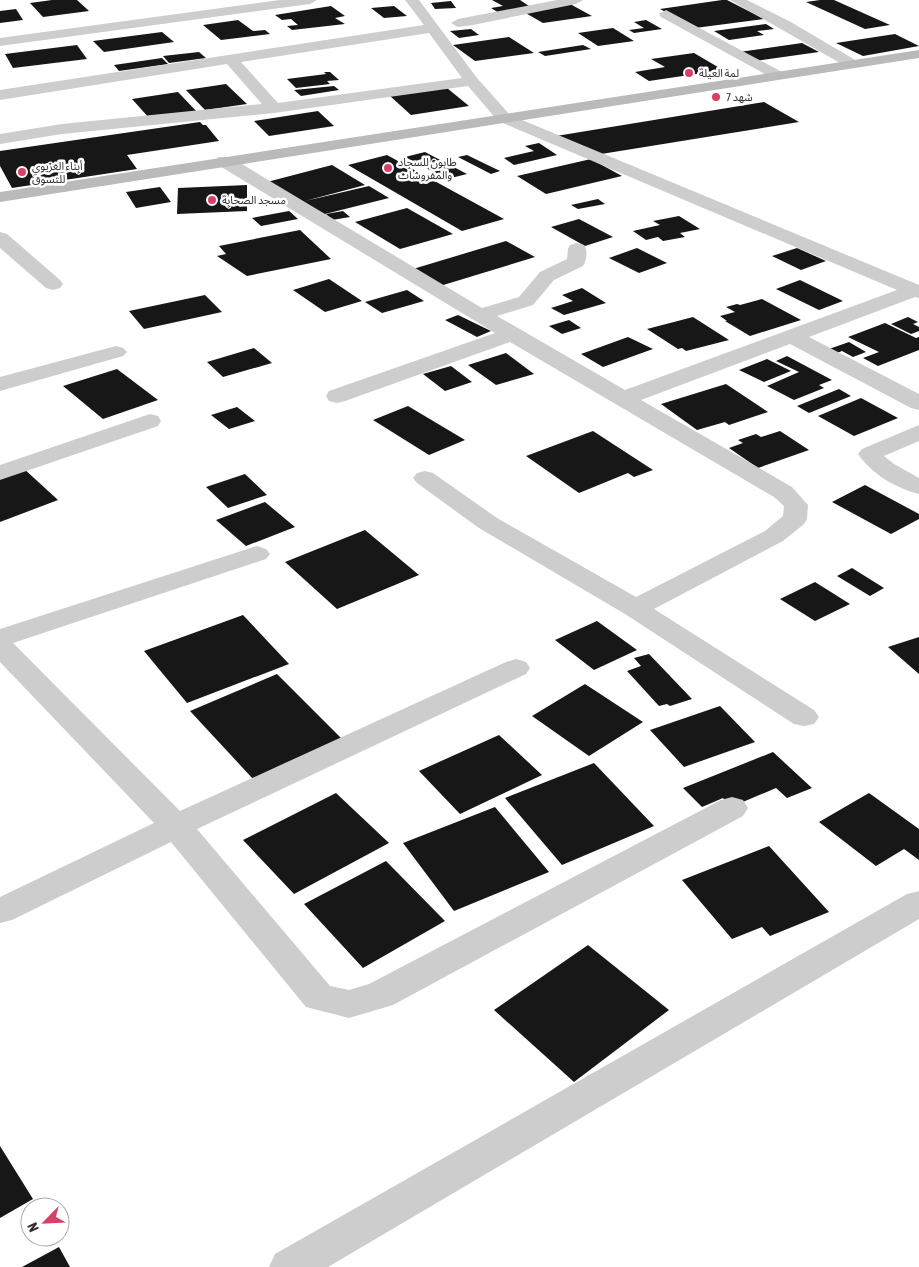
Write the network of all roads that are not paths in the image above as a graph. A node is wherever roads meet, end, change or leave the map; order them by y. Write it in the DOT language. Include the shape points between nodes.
graph roads {
  1 [pos="310,0"];
  2 [pos="412,0"];
  3 [pos="576,0"];
  4 [pos="737,0"];
  5 [pos="666,14"];
  6 [pos="458,23"];
  7 [pos="434,28"];
  8 [pos="0,42"];
  9 [pos="919,54"];
  10 [pos="230,59"];
  11 [pos="852,64"];
  12 [pos="777,75"];
  13 [pos="472,81"];
  14 [pos="0,95"];
  15 [pos="274,108"];
  16 [pos="504,118"];
  17 [pos="0,139"];
  18 [pos="224,161"];
  19 [pos="0,197"];
  20 [pos="0,238"];
  21 [pos="577,249"];
  22 [pos="53,284"];
  23 [pos="917,291"];
  24 [pos="479,315"];
  25 [pos="512,334"];
  26 [pos="793,337"];
  27 [pos="116,352"];
  28 [pos="0,384"];
  29 [pos="337,396"];
  30 [pos="622,400"];
  31 [pos="919,403"];
  32 [pos="150,421"];
  33 [pos="919,432"];
  34 [pos="0,473"];
  35 [pos="425,478"];
  36 [pos="919,486"];
  37 [pos="257,554"];
  38 [pos="635,608"];
  39 [pos="0,638"];
  40 [pos="0,646"];
  41 [pos="516,668"];
  42 [pos="804,717"];
  43 [pos="732,808"];
  44 [pos="176,826"];
  45 [pos="919,903"];
  46 [pos="0,912"];
  47 [pos="290,1267"];
  1 -- 8 [label="street"];
  2 -- 7 [label="street"];
  3 -- 6 [label="street" via="507,16"];
  4 -- 11 [label="street"];
  5 -- 12 [label="street"];
  7 -- 10 [label="street"];
  7 -- 13 [label="street"];
  9 -- 11 [label="main road"];
  10 -- 14 [label="street"];
  10 -- 15 [label="street"];
  11 -- 12 [label="main road"];
  12 -- 16 [label="main road"];
  13 -- 15 [label="street"];
  13 -- 16 [label="street"];
  15 -- 17 [label="street" via="62,129"];
  16 -- 18 [label="main road"];
  16 -- 23 [label="street"];
  18 -- 19 [label="main road"];
  18 -- 24 [label="street"];
  20 -- 22 [label="street"];
  21 -- 24 [label="street" via="576,262 547,276 529,299"];
  23 -- 26 [label="street"];
  24 -- 25 [label="street"];
  25 -- 29 [label="street"];
  25 -- 30 [label="street"];
  26 -- 30 [label="street"];
  26 -- 31 [label="street"];
  27 -- 28 [label="street"];
  30 -- 38 [label="street" via="783,492 796,506 795,519 774,536"];
  32 -- 34 [label="street"];
  33 -- 36 [label="street" via="870,454 883,468"];
  35 -- 38 [label="street" via="488,523"];
  37 -- 39 [label="street"];
  38 -- 42 [label="street"];
  40 -- 44 [label="street"];
  41 -- 44 [label="street"];
  43 -- 44 [label="street" via="380,995 349,1004 319,997"];
  44 -- 46 [label="street"];
  45 -- 47 [label="street"];
}
